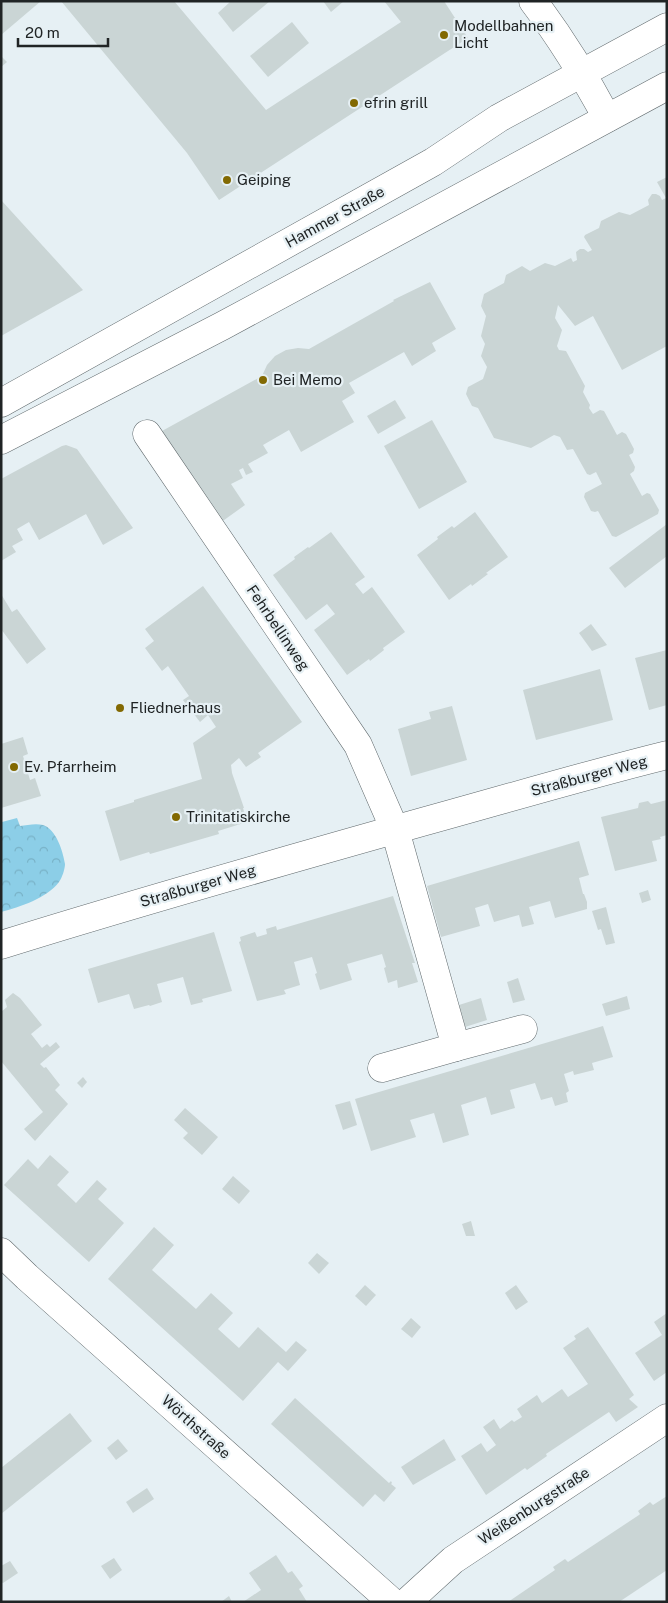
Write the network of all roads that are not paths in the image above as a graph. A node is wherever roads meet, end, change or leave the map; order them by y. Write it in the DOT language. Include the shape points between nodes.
graph roads {
  1 [pos="533,1"];
  2 [pos="667,27"];
  3 [pos="582,73"];
  4 [pos="667,86"];
  5 [pos="607,118"];
  6 [pos="1,403"];
  7 [pos="147,434"];
  8 [pos="1,440"];
  9 [pos="667,755"];
  10 [pos="395,830"];
  11 [pos="1,945"];
  12 [pos="523,1029"];
  13 [pos="456,1047"];
  14 [pos="382,1068"];
  15 [pos="1,1252"];
  16 [pos="667,1418"];
  17 [pos="421,1597"];
  18 [pos="392,1602"];
  1 -- 3 [label="street"];
  2 -- 3 [label="street, Hammer Straße"];
  3 -- 5 [label="street"];
  3 -- 6 [label="street, Hammer Straße" via="500,118 433,162"];
  4 -- 5 [label="street"];
  5 -- 8 [label="street" via="222,326"];
  7 -- 10 [label="street, Fehrbellinweg" via="358,744"];
  9 -- 10 [label="street, Straßburger Weg"];
  10 -- 11 [label="street, Straßburger Weg"];
  10 -- 13 [label="street"];
  12 -- 13 [label="street"];
  13 -- 14 [label="street"];
  15 -- 18 [label="street, Wörthstraße"];
  16 -- 17 [label="street, Weißenburgstraße" via="453,1560"];
}
